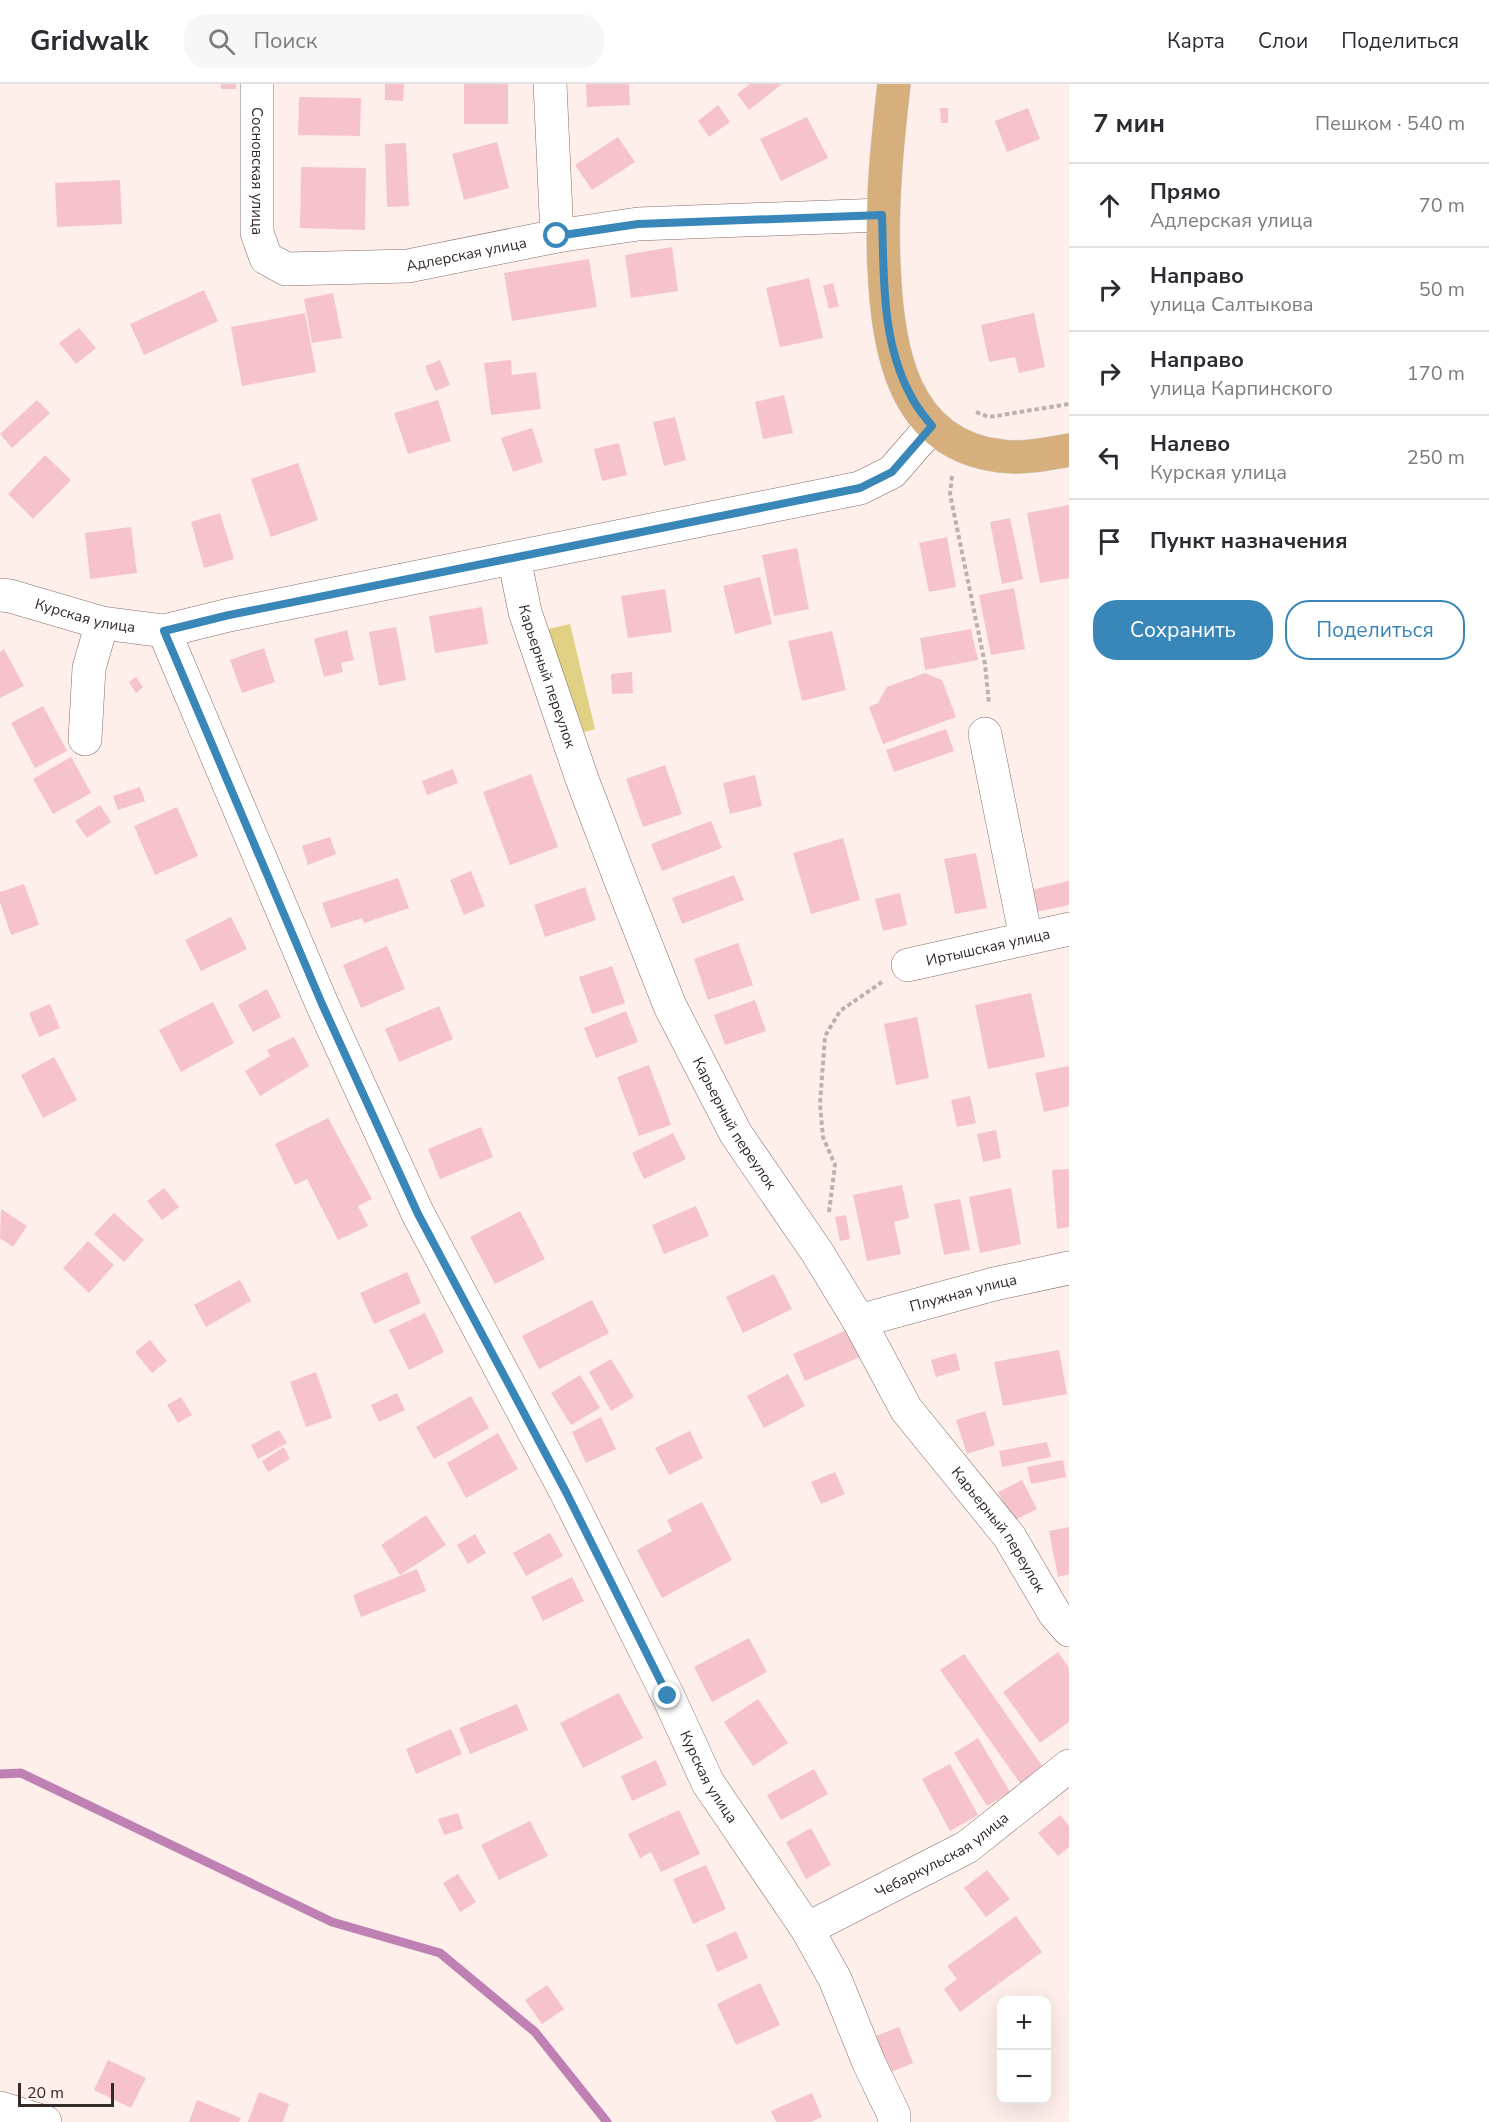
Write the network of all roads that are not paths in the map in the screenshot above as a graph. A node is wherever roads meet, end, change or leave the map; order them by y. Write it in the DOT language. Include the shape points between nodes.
graph roads {
  1 [pos="257,84"];
  2 [pos="550,84"];
  3 [pos="894,84"];
  4 [pos="882,215"];
  5 [pos="557,236"];
  6 [pos="266,258"];
  7 [pos="945,434"];
  8 [pos="1069,450"];
  9 [pos="514,558"];
  10 [pos="0,595"];
  11 [pos="102,623"];
  12 [pos="164,631"];
  13 [pos="986,734"];
  14 [pos="85,739"];
  15 [pos="1069,928"];
  16 [pos="1026,938"];
  17 [pos="908,965"];
  18 [pos="1069,1268"];
  19 [pos="859,1321"];
  20 [pos="1069,1630"];
  21 [pos="1069,1766"];
  22 [pos="807,1929"];
  23 [pos="0,2108"];
  24 [pos="45,2122"];
  25 [pos="894,2122"];
  1 -- 6 [label="street, Сосновская улица" via="257,233"];
  2 -- 5 [label="street"];
  3 -- 4 [label="main road"];
  4 -- 5 [label="street, Адлерская улица" via="638,224"];
  4 -- 7 [label="main road" via="886,311 897,364 912,399"];
  5 -- 6 [label="street, Адлерская улица" via="408,266 286,269"];
  7 -- 8 [label="main road" via="978,451 1001,456"];
  7 -- 9 [label="street" via="892,472 860,488"];
  9 -- 12 [label="street"];
  9 -- 19 [label="street, Карьерный переулок" via="525,612 582,778 670,1006 736,1134"];
  10 -- 11 [label="street, Курская улица"];
  11 -- 12 [label="street, Курская улица"];
  11 -- 14 [label="street" via="89,668"];
  12 -- 22 [label="street, Курская улица" via="322,1004 418,1214 566,1492 708,1783"];
  13 -- 16 [label="street"];
  15 -- 16 [label="street, Иртышская улица"];
  16 -- 17 [label="street, Иртышская улица"];
  18 -- 19 [label="street, Плужная улица"];
  19 -- 20 [label="street, Карьерный переулок" via="906,1409 1009,1536 1055,1614"];
  21 -- 22 [label="street, Чебаркульская улица" via="967,1847"];
  22 -- 25 [label="street, Курская улица" via="835,1979"];
  23 -- 24 [label="street"];
}
